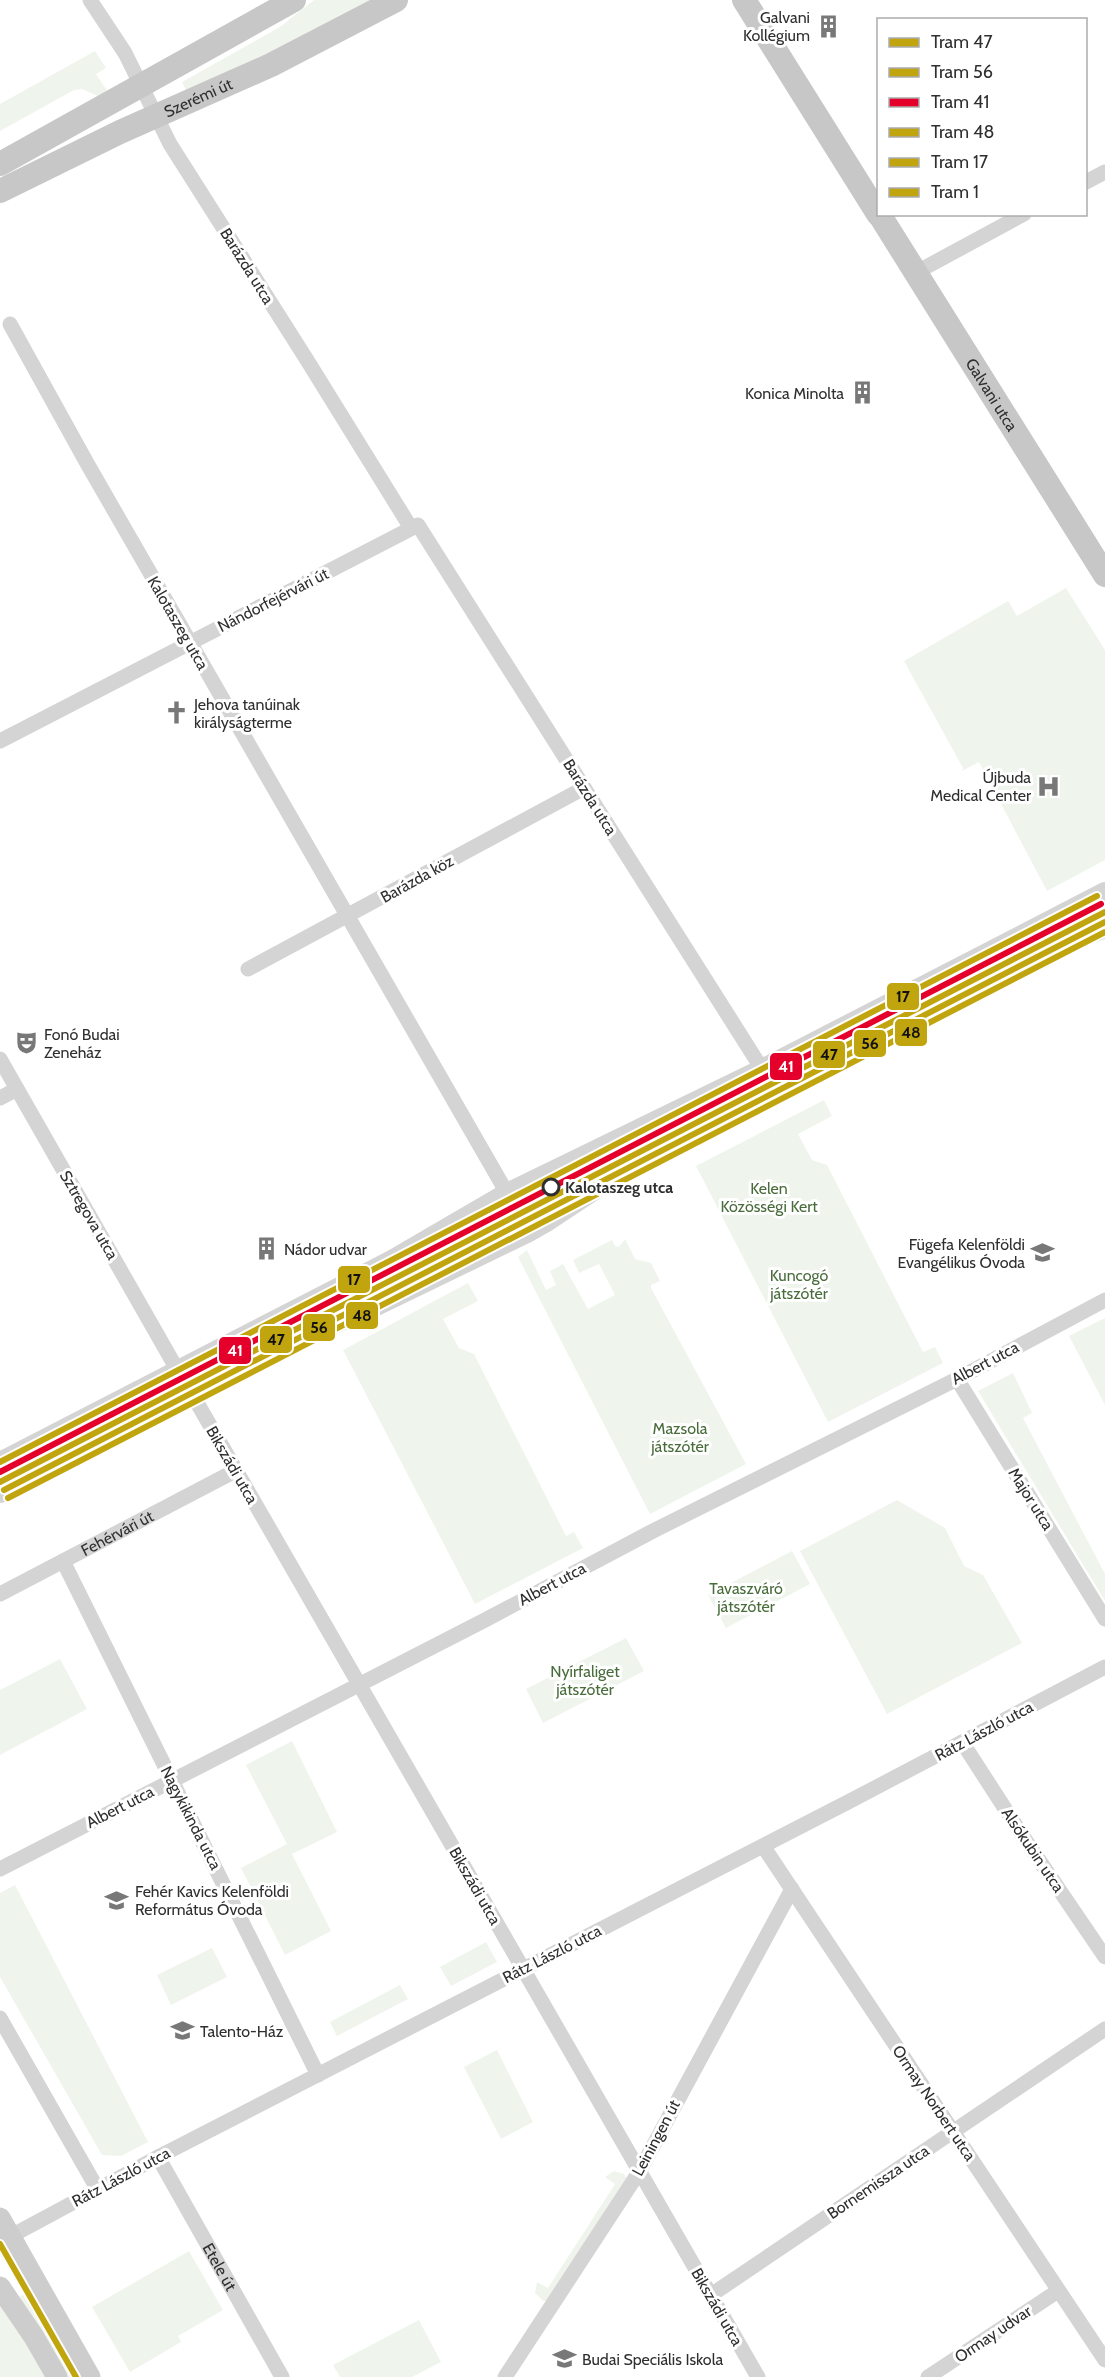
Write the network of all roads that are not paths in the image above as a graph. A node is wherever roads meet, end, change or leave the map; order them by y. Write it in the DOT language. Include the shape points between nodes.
graph roads {
  1 [pos="90,0"];
  2 [pos="294,0"];
  3 [pos="396,0"];
  4 [pos="744,0"];
  5 [pos="141,85"];
  6 [pos="157,117"];
  7 [pos="0,164"];
  8 [pos="1105,172"];
  9 [pos="1087,181"];
  10 [pos="0,191"];
  11 [pos="877,211"];
  12 [pos="880,216"];
  13 [pos="1020,216"];
  14 [pos="915,273"];
  15 [pos="10,324"];
  16 [pos="414,526"];
  17 [pos="1105,575"];
  18 [pos="190,643"];
  19 [pos="0,741"];
  20 [pos="584,788"];
  21 [pos="1105,891"];
  22 [pos="347,918"];
  23 [pos="1105,928"];
  24 [pos="248,969"];
  25 [pos="0,1059"];
  26 [pos="762,1069"];
  27 [pos="17,1089"];
  28 [pos="0,1098"];
  29 [pos="507,1193"];
  30 [pos="527,1233"];
  31 [pos="1105,1300"];
  32 [pos="178,1371"];
  33 [pos="957,1379"];
  34 [pos="192,1394"];
  35 [pos="0,1462"];
  36 [pos="235,1471"];
  37 [pos="0,1493"];
  38 [pos="63,1561"];
  39 [pos="0,1594"];
  40 [pos="1105,1619"];
  41 [pos="1105,1666"];
  42 [pos="360,1685"];
  43 [pos="962,1742"];
  44 [pos="172,1780"];
  45 [pos="763,1846"];
  46 [pos="0,1869"];
  47 [pos="792,1889"];
  48 [pos="1105,1957"];
  49 [pos="522,1970"];
  50 [pos="0,2018"];
  51 [pos="1105,2029"];
  52 [pos="318,2074"];
  53 [pos="953,2132"];
  54 [pos="158,2157"];
  55 [pos="639,2172"];
  56 [pos="98,2190"];
  57 [pos="3,2232"];
  58 [pos="0,2288"];
  59 [pos="1058,2290"];
  60 [pos="711,2295"];
  61 [pos="1105,2361"];
  62 [pos="57,2377"];
  63 [pos="90,2377"];
  64 [pos="282,2377"];
  65 [pos="505,2377"];
  66 [pos="758,2377"];
  67 [pos="928,2377"];
  1 -- 5 [label="street, Barázda utca"];
  2 -- 5 [label="main road"];
  3 -- 6 [label="main road, Szerémi út" via="271,65"];
  4 -- 11 [label="main road, Galvani utca"];
  5 -- 6 [label="street, Barázda utca"];
  5 -- 7 [label="main road"];
  6 -- 10 [label="main road, Szerémi út"];
  6 -- 16 [label="street, Barázda utca" via="170,144"];
  8 -- 9 [label="street"];
  12 -- 14 [label="main road, Galvani utca"];
  13 -- 14 [label="street"];
  14 -- 17 [label="main road, Galvani utca"];
  15 -- 18 [label="street, Kalotaszeg utca"];
  16 -- 18 [label="street, Nándorfejérvári út"];
  16 -- 20 [label="street, Barázda utca"];
  18 -- 19 [label="street, Nándorfejérvári út"];
  18 -- 22 [label="street, Kalotaszeg utca"];
  20 -- 22 [label="street, Barázda köz"];
  20 -- 26 [label="street, Barázda utca"];
  21 -- 26 [label="street"];
  22 -- 24 [label="street, Barázda köz"];
  22 -- 29 [label="street, Kalotaszeg utca"];
  23 -- 30 [label="street" via="1050,950 635,1165"];
  25 -- 27 [label="street, Sztregova utca"];
  26 -- 29 [label="street"];
  27 -- 28 [label="street"];
  27 -- 32 [label="street, Sztregova utca"];
  29 -- 30 [label="street, Kalotaszeg utca"];
  29 -- 32 [label="street" via="392,1260"];
  30 -- 34 [label="street" via="370,1309 300,1338"];
  31 -- 33 [label="street, Albert utca"];
  32 -- 35 [label="street"];
  33 -- 40 [label="street, Major utca"];
  33 -- 42 [label="street, Albert utca" via="612,1552"];
  34 -- 36 [label="street, Bikszádi utca"];
  34 -- 37 [label="street"];
  36 -- 38 [label="street, Fehérvári út"];
  36 -- 42 [label="street, Bikszádi utca"];
  38 -- 39 [label="street, Fehérvári út"];
  38 -- 44 [label="street, Nagykikinda utca"];
  41 -- 43 [label="street, Rátz László utca"];
  42 -- 44 [label="street, Albert utca"];
  42 -- 49 [label="street, Bikszádi utca"];
  43 -- 45 [label="street, Rátz László utca"];
  43 -- 48 [label="street, Alsókubin utca"];
  44 -- 46 [label="street, Albert utca"];
  44 -- 52 [label="street, Nagykikinda utca"];
  45 -- 47 [label="street, Ormay Norbert utca"];
  45 -- 49 [label="street, Rátz László utca"];
  47 -- 53 [label="street, Ormay Norbert utca"];
  47 -- 55 [label="street, Leiningen út"];
  49 -- 52 [label="street, Rátz László utca"];
  49 -- 55 [label="street, Bikszádi utca"];
  50 -- 56 [label="street"];
  51 -- 53 [label="street, Bornemissza utca"];
  52 -- 54 [label="street, Rátz László utca"];
  53 -- 59 [label="street, Ormay Norbert utca"];
  53 -- 60 [label="street, Bornemissza utca"];
  54 -- 56 [label="street, Rátz László utca"];
  54 -- 64 [label="street, Etele út"];
  55 -- 60 [label="street, Bikszádi utca"];
  55 -- 65 [label="street, Leiningen út"];
  56 -- 57 [label="street, Rátz László utca"];
  57 -- 63 [label="main road"];
  58 -- 62 [label="main road"];
  59 -- 61 [label="street, Ormay Norbert utca"];
  59 -- 67 [label="street, Ormay udvar"];
  60 -- 66 [label="street, Bikszádi utca"];
}
